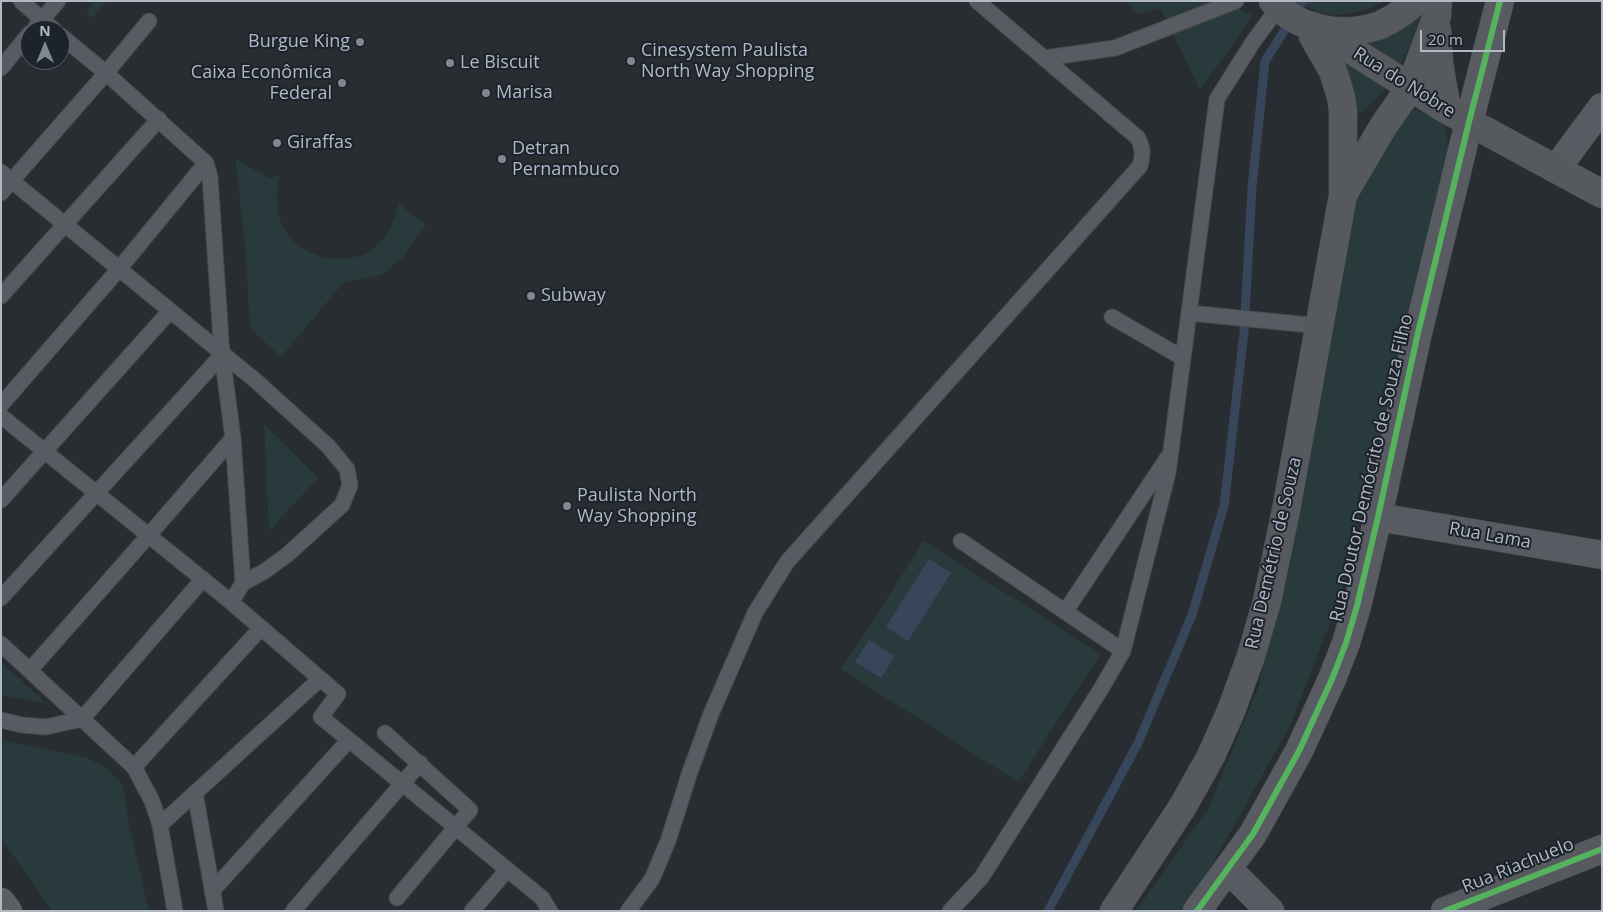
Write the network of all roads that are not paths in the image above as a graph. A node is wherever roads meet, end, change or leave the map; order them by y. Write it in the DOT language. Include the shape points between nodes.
graph roads {
  1 [pos="21,1"];
  2 [pos="58,1"];
  3 [pos="977,1"];
  4 [pos="1236,1"];
  5 [pos="1500,1"];
  6 [pos="1430,6"];
  7 [pos="1292,17"];
  8 [pos="34,20"];
  9 [pos="41,20"];
  10 [pos="149,21"];
  11 [pos="70,43"];
  12 [pos="20,45"];
  13 [pos="1045,58"];
  14 [pos="1,68"];
  15 [pos="106,73"];
  16 [pos="1410,88"];
  17 [pos="1602,107"];
  18 [pos="1458,116"];
  19 [pos="159,119"];
  20 [pos="206,162"];
  21 [pos="1556,169"];
  22 [pos="7,176"];
  23 [pos="1,193"];
  24 [pos="1602,194"];
  25 [pos="1343,195"];
  26 [pos="64,224"];
  27 [pos="119,269"];
  28 [pos="1,296"];
  29 [pos="170,311"];
  30 [pos="1189,313"];
  31 [pos="1112,318"];
  32 [pos="1319,326"];
  33 [pos="222,355"];
  34 [pos="1183,358"];
  35 [pos="1,405"];
  36 [pos="1,416"];
  37 [pos="233,438"];
  38 [pos="44,450"];
  39 [pos="1171,453"];
  40 [pos="96,492"];
  41 [pos="1,500"];
  42 [pos="1378,517"];
  43 [pos="149,536"];
  44 [pos="961,541"];
  45 [pos="1602,555"];
  46 [pos="203,579"];
  47 [pos="243,583"];
  48 [pos="1,598"];
  49 [pos="231,602"];
  50 [pos="1065,612"];
  51 [pos="261,628"];
  52 [pos="1,644"];
  53 [pos="1123,651"];
  54 [pos="30,670"];
  55 [pos="320,679"];
  56 [pos="82,719"];
  57 [pos="1,720"];
  58 [pos="386,733"];
  59 [pos="349,740"];
  60 [pos="420,763"];
  61 [pos="134,767"];
  62 [pos="402,783"];
  63 [pos="195,793"];
  64 [pos="160,825"];
  65 [pos="455,827"];
  66 [pos="1602,849"];
  67 [pos="1228,869"];
  68 [pos="508,870"];
  69 [pos="212,891"];
  70 [pos="397,898"];
  71 [pos="1,902"];
  72 [pos="8,911"];
  73 [pos="175,911"];
  74 [pos="216,911"];
  75 [pos="292,911"];
  76 [pos="472,911"];
  77 [pos="550,911"];
  78 [pos="628,911"];
  79 [pos="950,911"];
  80 [pos="1114,911"];
  81 [pos="1197,911"];
  82 [pos="1270,911"];
  83 [pos="1444,911"];
  1 -- 8 [label="lane"];
  2 -- 9 [label="lane"];
  3 -- 13 [label="lane"];
  4 -- 13 [label="lane" via="1115,48"];
  5 -- 18 [label="street, Rua Doutor Demócrito de Souza Filho"];
  6 -- 7 [label="main road" via="1358,31 1335,31"];
  6 -- 16 [label="main road, Rua Demétrio de Souza"];
  6 -- 18 [label="main road" via="1439,63"];
  7 -- 16 [label="main road, Rua do Nobre"];
  7 -- 25 [label="main road, Rua Demétrio de Souza" via="1333,71 1341,97"];
  7 -- 30 [label="lane" via="1253,42 1217,98"];
  10 -- 15 [label="lane"];
  11 -- 15 [label="lane"];
  12 -- 14 [label="lane"];
  13 -- 78 [label="lane" via="1138,138 1143,156 1140,166 787,562 755,613 711,714 652,879"];
  15 -- 19 [label="lane"];
  15 -- 22 [label="lane"];
  16 -- 18 [label="main road, Rua do Nobre"];
  16 -- 25 [label="main road, Rua Demétrio de Souza"];
  17 -- 21 [label="street"];
  18 -- 21 [label="main road, Rua do Nobre"];
  18 -- 42 [label="street, Rua Doutor Demócrito de Souza Filho" via="1417,337"];
  19 -- 20 [label="lane"];
  19 -- 26 [label="lane"];
  20 -- 27 [label="lane"];
  20 -- 33 [label="lane" via="210,177"];
  21 -- 24 [label="main road, Rua do Nobre"];
  22 -- 23 [label="lane"];
  22 -- 26 [label="lane"];
  25 -- 32 [label="main road, Rua Demétrio de Souza"];
  26 -- 27 [label="lane"];
  26 -- 28 [label="lane"];
  27 -- 29 [label="lane"];
  27 -- 35 [label="lane"];
  29 -- 33 [label="lane"];
  29 -- 38 [label="lane"];
  30 -- 32 [label="lane"];
  30 -- 34 [label="lane"];
  31 -- 34 [label="lane"];
  32 -- 80 [label="main road, Rua Demétrio de Souza" via="1286,510 1266,601 1247,666 1211,756 1178,814"];
  33 -- 37 [label="lane"];
  33 -- 40 [label="lane"];
  33 -- 47 [label="lane" via="328,446 347,469 350,485 342,505 287,555"];
  34 -- 39 [label="lane"];
  36 -- 38 [label="lane"];
  37 -- 43 [label="lane"];
  37 -- 47 [label="lane"];
  38 -- 40 [label="lane"];
  38 -- 41 [label="lane"];
  39 -- 50 [label="lane"];
  39 -- 53 [label="lane"];
  40 -- 43 [label="lane"];
  40 -- 48 [label="lane"];
  42 -- 45 [label="street, Rua Lama"];
  42 -- 67 [label="street, Rua Doutor Demócrito de Souza Filho" via="1357,606 1332,679 1299,751 1253,834"];
  43 -- 46 [label="lane"];
  43 -- 54 [label="lane"];
  44 -- 50 [label="lane"];
  46 -- 49 [label="lane"];
  46 -- 56 [label="lane"];
  47 -- 49 [label="lane"];
  49 -- 51 [label="lane"];
  50 -- 53 [label="lane"];
  51 -- 55 [label="lane"];
  51 -- 61 [label="lane"];
  52 -- 54 [label="lane"];
  53 -- 79 [label="lane" via="981,878"];
  54 -- 56 [label="lane"];
  55 -- 59 [label="lane" via="338,694 321,717"];
  55 -- 63 [label="lane"];
  56 -- 57 [label="lane" via="46,727"];
  56 -- 61 [label="lane"];
  58 -- 60 [label="lane"];
  59 -- 62 [label="lane"];
  59 -- 69 [label="lane"];
  60 -- 62 [label="lane"];
  60 -- 65 [label="lane" via="470,810"];
  61 -- 64 [label="lane"];
  62 -- 65 [label="lane"];
  62 -- 75 [label="lane"];
  63 -- 64 [label="lane"];
  63 -- 69 [label="lane"];
  64 -- 73 [label="lane"];
  65 -- 68 [label="lane"];
  65 -- 70 [label="lane"];
  66 -- 83 [label="main road, Rua Riachuelo"];
  67 -- 81 [label="street, Rua Doutor Demócrito de Souza Filho"];
  67 -- 82 [label="street"];
  68 -- 76 [label="lane"];
  68 -- 77 [label="lane" via="542,898"];
  69 -- 74 [label="lane"];
  71 -- 72 [label="highway"];
}
